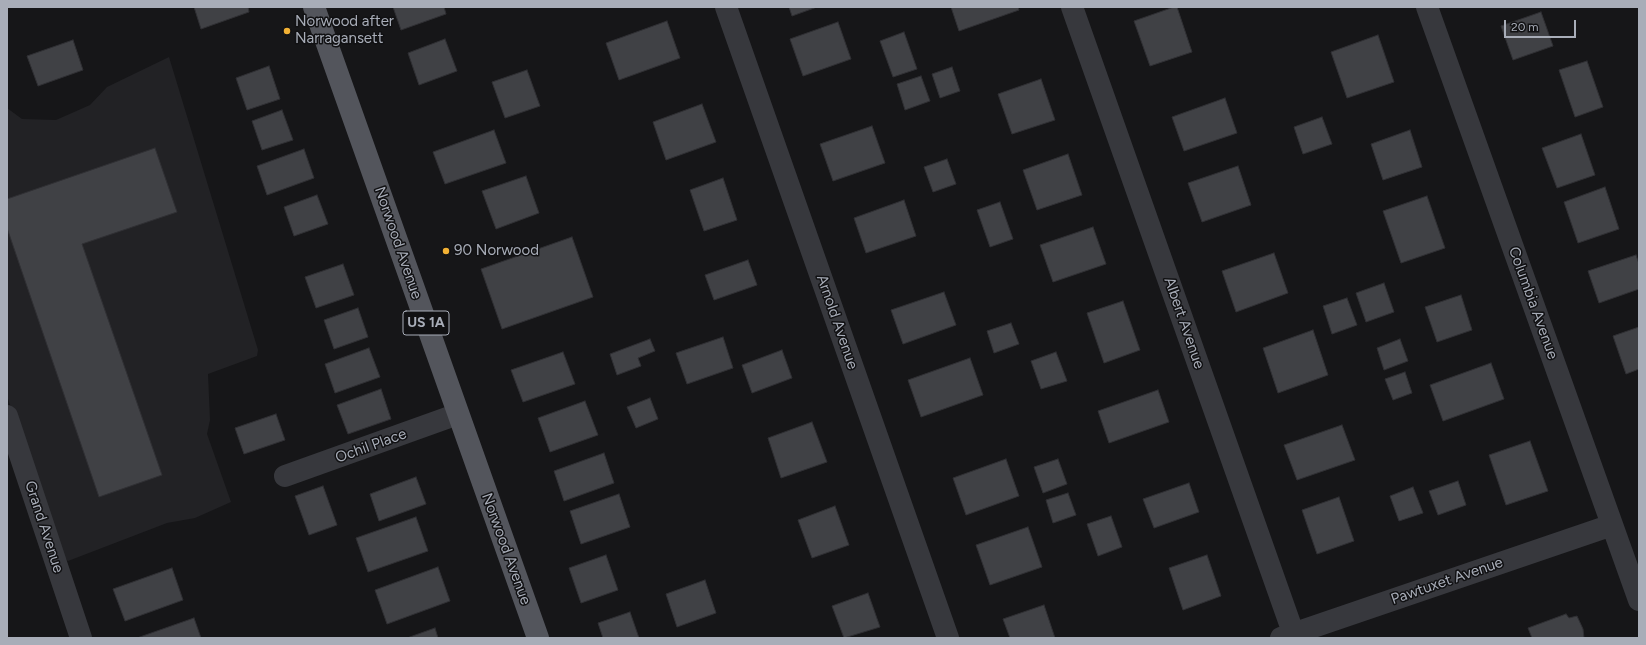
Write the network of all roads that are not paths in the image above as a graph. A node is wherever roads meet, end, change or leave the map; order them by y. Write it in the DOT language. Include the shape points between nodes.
graph roads {
  1 [pos="314,7"];
  2 [pos="726,7"];
  3 [pos="1072,7"];
  4 [pos="1427,7"];
  5 [pos="458,414"];
  6 [pos="7,416"];
  7 [pos="285,476"];
  8 [pos="1612,525"];
  9 [pos="1639,600"];
  10 [pos="1290,636"];
  11 [pos="82,638"];
  12 [pos="538,638"];
  13 [pos="948,638"];
  1 -- 5 [label="main road, Norwood Avenue / US 1A"];
  2 -- 13 [label="street, Arnold Avenue"];
  3 -- 10 [label="street, Albert Avenue"];
  4 -- 8 [label="street, Columbia Avenue"];
  5 -- 7 [label="street, Ochil Place"];
  5 -- 12 [label="main road, Norwood Avenue / US 1A"];
  6 -- 11 [label="street, Grand Avenue"];
  8 -- 9 [label="street, Columbia Avenue"];
  8 -- 10 [label="street, Pawtuxet Avenue"];
}
